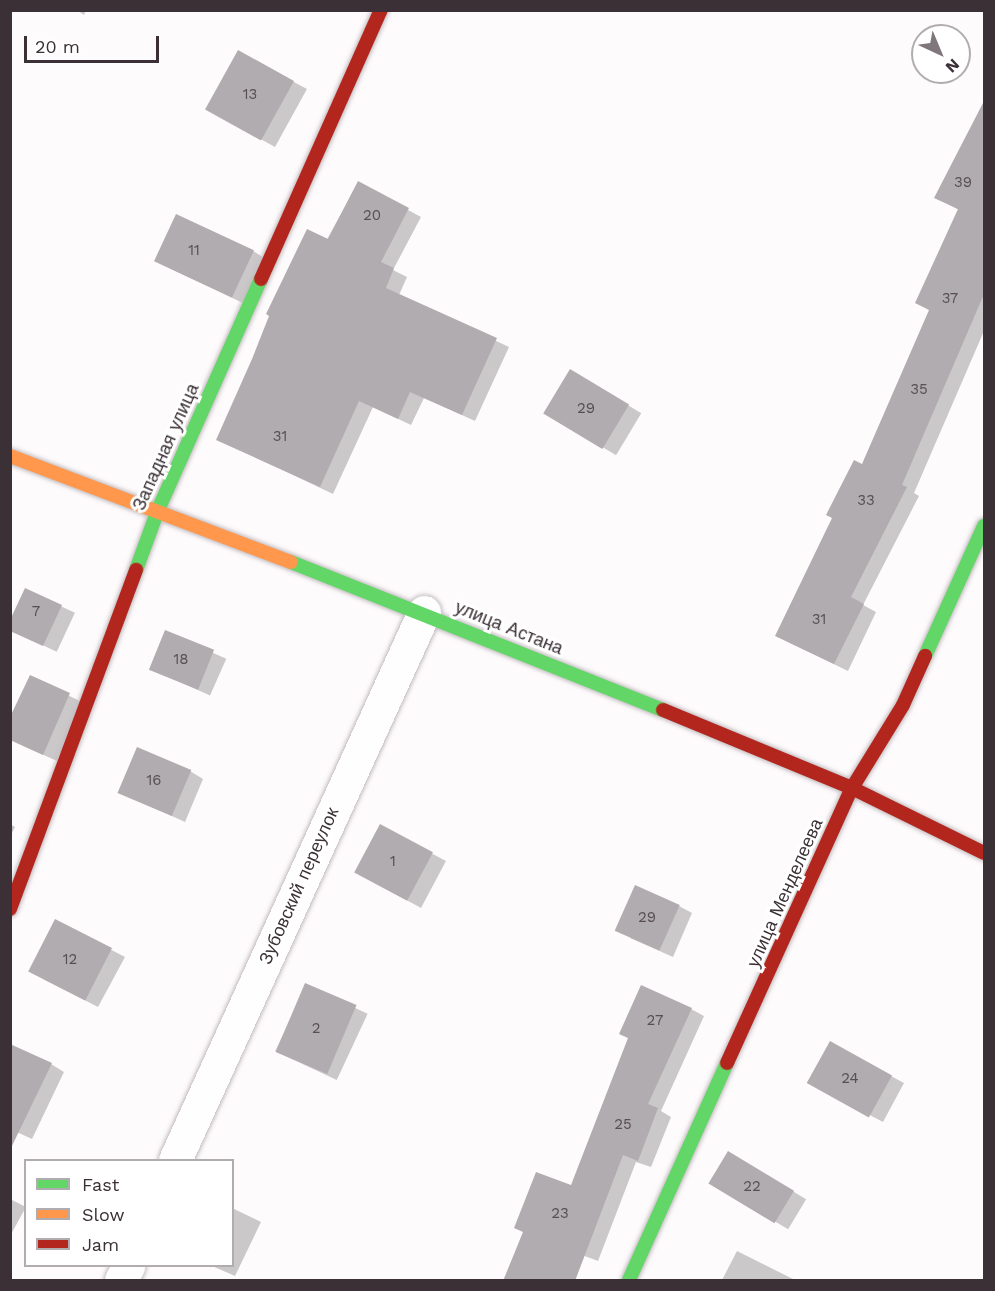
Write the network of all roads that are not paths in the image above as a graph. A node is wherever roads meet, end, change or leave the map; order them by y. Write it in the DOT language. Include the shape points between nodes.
graph roads {
  1 [pos="381,10"];
  2 [pos="10,456"];
  3 [pos="158,510"];
  4 [pos="984,526"];
  5 [pos="424,612"];
  6 [pos="852,789"];
  7 [pos="984,853"];
  8 [pos="10,909"];
  9 [pos="176,1159"];
  10 [pos="128,1267"];
  11 [pos="121,1281"];
  12 [pos="629,1281"];
  1 -- 3 [label="street, Западная улица"];
  2 -- 3 [label="street, улица Астана"];
  3 -- 5 [label="street, улица Астана"];
  3 -- 8 [label="street, Западная улица"];
  4 -- 6 [label="street, улица Менделеева" via="903,705"];
  5 -- 6 [label="street, улица Астана"];
  5 -- 9 [label="street, Зубовский переулок"];
  6 -- 7 [label="street, улица Астана"];
  6 -- 12 [label="street, улица Менделеева"];
  10 -- 11 [label="street"];
}
